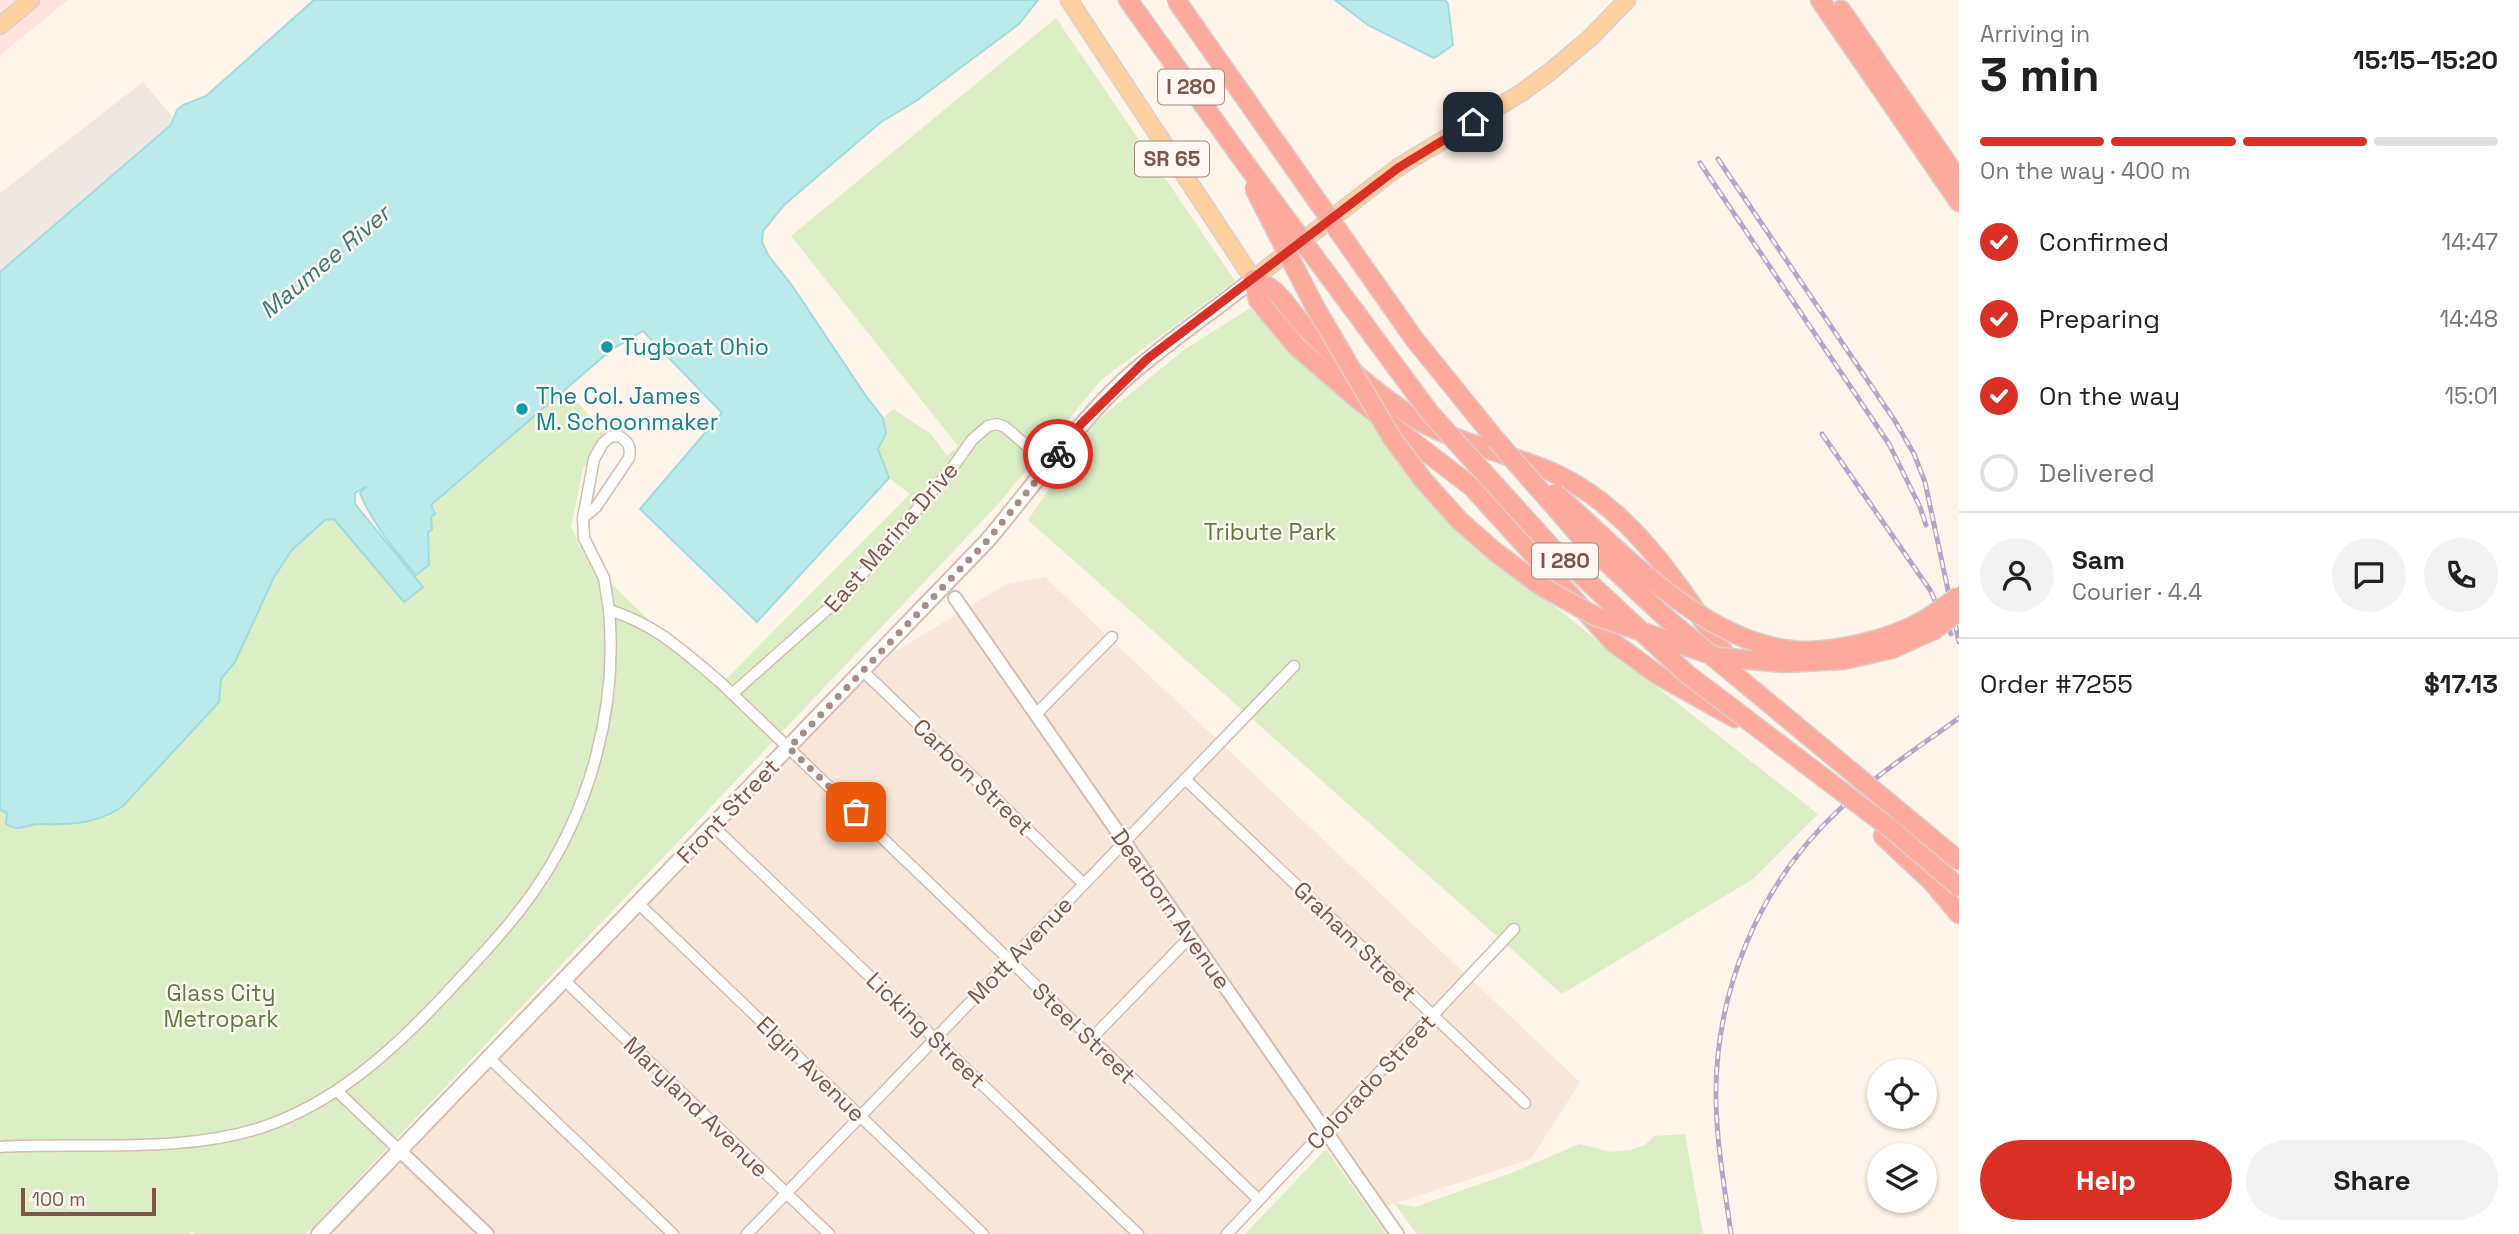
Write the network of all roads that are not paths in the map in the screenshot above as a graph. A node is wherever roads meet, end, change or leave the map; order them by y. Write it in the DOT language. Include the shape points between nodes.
graph roads {
  1 [pos="32,0"];
  2 [pos="1069,0"];
  3 [pos="1128,0"];
  4 [pos="1175,0"];
  5 [pos="1627,0"];
  6 [pos="1820,0"];
  7 [pos="1834,0"];
  8 [pos="0,26"];
  9 [pos="1245,163"];
  10 [pos="1959,180"];
  11 [pos="1959,202"];
  12 [pos="1253,278"];
  13 [pos="1496,440"];
  14 [pos="1049,466"];
  15 [pos="583,518"];
  16 [pos="945,584"];
  17 [pos="1959,596"];
  18 [pos="955,598"];
  19 [pos="609,610"];
  20 [pos="1959,611"];
  21 [pos="1112,637"];
  22 [pos="1294,666"];
  23 [pos="863,671"];
  24 [pos="732,694"];
  25 [pos="1035,715"];
  26 [pos="789,748"];
  27 [pos="1185,779"];
  28 [pos="713,826"];
  29 [pos="1124,842"];
  30 [pos="1959,858"];
  31 [pos="1084,884"];
  32 [pos="1959,887"];
  33 [pos="639,904"];
  34 [pos="1959,914"];
  35 [pos="1514,929"];
  36 [pos="1190,937"];
  37 [pos="1010,961"];
  38 [pos="564,980"];
  39 [pos="1433,1016"];
  40 [pos="935,1039"];
  41 [pos="1091,1039"];
  42 [pos="489,1058"];
  43 [pos="338,1091"];
  44 [pos="1525,1103"];
  45 [pos="861,1116"];
  46 [pos="1325,1130"];
  47 [pos="0,1147"];
  48 [pos="400,1150"];
  49 [pos="786,1193"];
  50 [pos="1259,1200"];
  51 [pos="320,1234"];
  52 [pos="487,1234"];
  53 [pos="673,1234"];
  54 [pos="747,1234"];
  55 [pos="828,1234"];
  56 [pos="983,1234"];
  57 [pos="1138,1234"];
  58 [pos="1227,1234"];
  59 [pos="1397,1234"];
  1 -- 8 [label="main road"];
  2 -- 12 [label="main road, SR 65"];
  3 -- 9 [label="highway, I 280"];
  4 -- 13 [label="highway, I 280, bridge" via="1415,340"];
  5 -- 12 [label="main road, Front Street" via="1551,71 1404,164"];
  6 -- 11 [label="highway"];
  7 -- 10 [label="highway"];
  9 -- 20 [label="highway, bridge" via="1255,194 1392,438 1460,521 1541,586 1595,616 1718,657 1783,663 1843,660 1892,649 1934,630"];
  9 -- 32 [label="highway, I 280, bridge" via="1430,413 1553,548 1687,674 1891,829"];
  12 -- 14 [label="main road, Front Street" via="1147,359 1081,424"];
  12 -- 30 [label="highway" via="1274,290 1326,347 1409,415 1558,475 1606,505 1659,560 1769,712 1829,763"];
  12 -- 34 [label="highway" via="1258,300 1296,346 1472,487 1614,643 1658,675 1747,725 1883,836"];
  13 -- 17 [label="highway, bridge" via="1672,597 1748,639 1790,650 1832,650 1923,621"];
  13 -- 30 [label="highway, I 280, bridge" via="1588,545 1664,616"];
  14 -- 16 [label="main road, Front Street"];
  14 -- 24 [label="street, East Marina Drive" via="1005,427 988,426 846,592"];
  15 -- 15 [label="street" via="596,507 629,458 628,440 619,436 603,443 594,459"];
  15 -- 19 [label="street" via="584,538 604,578"];
  16 -- 18 [label="street, Dearborn Avenue"];
  16 -- 23 [label="main road, Front Street"];
  18 -- 25 [label="street, Dearborn Avenue"];
  19 -- 24 [label="street, Steel Street" via="635,618 666,636"];
  19 -- 43 [label="street" via="607,703 597,751 565,839 534,891 491,946 412,1029"];
  21 -- 25 [label="street"];
  22 -- 27 [label="street, Mott Avenue"];
  23 -- 26 [label="main road, Front Street"];
  23 -- 31 [label="street, Carbon Street"];
  24 -- 26 [label="street, Steel Street"];
  25 -- 29 [label="street, Dearborn Avenue"];
  26 -- 28 [label="main road, Front Street"];
  26 -- 37 [label="street, Steel Street"];
  27 -- 29 [label="street, Mott Avenue"];
  27 -- 39 [label="street, Graham Street"];
  28 -- 33 [label="main road, Front Street"];
  28 -- 40 [label="street, Licking Street"];
  29 -- 31 [label="street, Mott Avenue"];
  29 -- 36 [label="street, Dearborn Avenue"];
  31 -- 37 [label="street, Mott Avenue"];
  33 -- 38 [label="main road, Front Street"];
  33 -- 45 [label="street, Elgin Avenue"];
  35 -- 39 [label="street, Colorado Street"];
  36 -- 41 [label="street"];
  36 -- 46 [label="street, Dearborn Avenue"];
  37 -- 40 [label="street, Mott Avenue"];
  37 -- 41 [label="street, Steel Street"];
  38 -- 42 [label="main road, Front Street"];
  38 -- 49 [label="street, Maryland Avenue"];
  39 -- 44 [label="street, Graham Street"];
  39 -- 46 [label="street, Colorado Street"];
  40 -- 45 [label="street, Mott Avenue"];
  40 -- 57 [label="street, Licking Street"];
  41 -- 50 [label="street, Steel Street"];
  42 -- 48 [label="main road, Front Street"];
  42 -- 53 [label="street"];
  43 -- 47 [label="street" via="262,1127 201,1141"];
  43 -- 48 [label="street"];
  45 -- 49 [label="street, Mott Avenue"];
  45 -- 56 [label="street, Elgin Avenue"];
  46 -- 50 [label="street, Colorado Street"];
  46 -- 59 [label="street, Dearborn Avenue"];
  48 -- 51 [label="main road, Front Street"];
  48 -- 52 [label="street"];
  49 -- 54 [label="street, Mott Avenue"];
  49 -- 55 [label="street, Maryland Avenue"];
  50 -- 58 [label="street, Colorado Street"];
}
